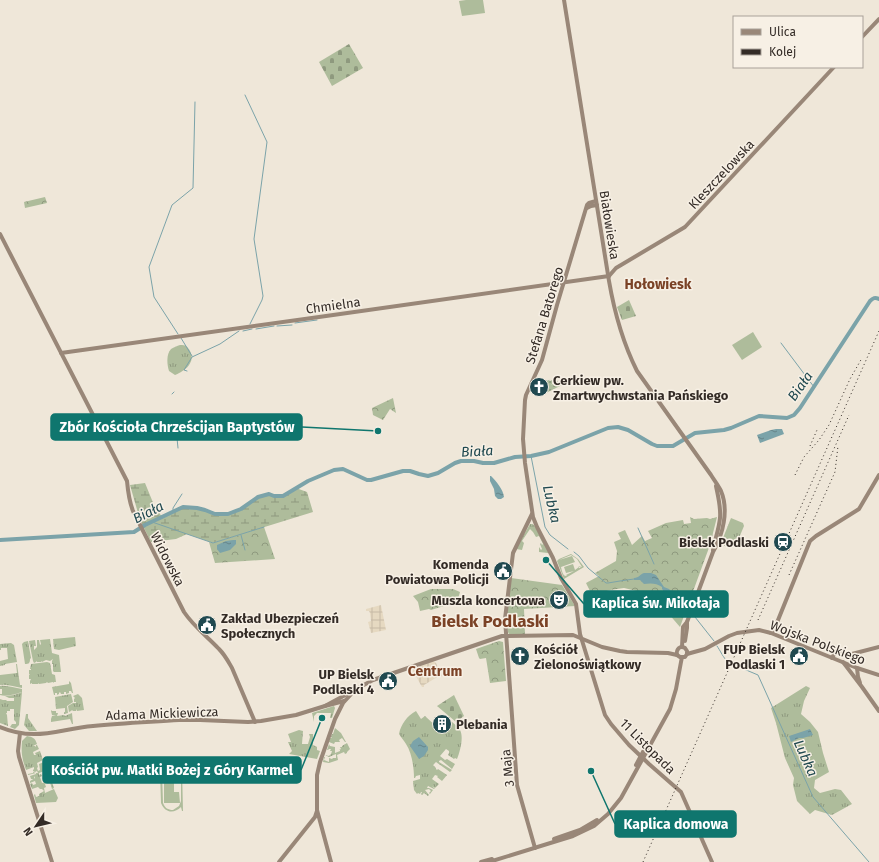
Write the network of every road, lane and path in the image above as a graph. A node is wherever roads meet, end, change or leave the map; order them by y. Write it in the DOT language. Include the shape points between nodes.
graph roads {
  1 [pos="564,0"];
  2 [pos="879,19"];
  3 [pos="863,36"];
  4 [pos="833,68"];
  5 [pos="597,203"];
  6 [pos="0,234"];
  7 [pos="607,266"];
  8 [pos="616,268"];
  9 [pos="609,276"];
  10 [pos="564,283"];
  11 [pos="61,353"];
  12 [pos="879,475"];
  13 [pos="533,514"];
  14 [pos="528,522"];
  15 [pos="535,523"];
  16 [pos="771,633"];
  17 [pos="506,636"];
  18 [pos="581,638"];
  19 [pos="879,646"];
  20 [pos="685,650"];
  21 [pos="679,655"];
  22 [pos="832,658"];
  23 [pos="843,662"];
  24 [pos="857,668"];
  25 [pos="862,670"];
  26 [pos="858,673"];
  27 [pos="852,675"];
  28 [pos="879,675"];
  29 [pos="359,687"];
  30 [pos="862,687"];
  31 [pos="338,700"];
  32 [pos="344,701"];
  33 [pos="340,708"];
  34 [pos="879,711"];
  35 [pos="255,722"];
  36 [pos="0,727"];
  37 [pos="20,733"];
  38 [pos="642,757"];
  39 [pos="647,762"];
  40 [pos="639,765"];
  41 [pos="317,810"];
  42 [pos="535,847"];
  43 [pos="52,862"];
  44 [pos="279,862"];
  45 [pos="331,862"];
  46 [pos="481,862"];
  47 [pos="489,862"];
  48 [pos="712,862"];
  1 -- 5 [label="main road, Białowieska"];
  2 -- 3 [label="main road"];
  4 -- 8 [label="main road, Kleszczelowska" via="686,227"];
  5 -- 7 [label="main road, Białowieska"];
  5 -- 10 [label="main road, Stefana Batorego" via="587,205"];
  6 -- 11 [label="main road, Widowska"];
  7 -- 8 [label="main road"];
  7 -- 9 [label="main road, Białowieska"];
  8 -- 9 [label="main road, Kleszczelowska"];
  9 -- 10 [label="main road, Chmielna"];
  9 -- 20 [label="main road, Białowieska" via="615,309 633,362 704,464 723,499 725,516 722,532 687,622"];
  10 -- 11 [label="main road, Chmielna"];
  10 -- 13 [label="main road, Stefana Batorego" via="542,360 525,398 524,451"];
  11 -- 35 [label="main road, Widowska" via="127,481 130,503 139,524 184,612 220,650 232,668"];
  12 -- 16 [label="main road" via="859,509 813,538 808,545"];
  13 -- 14 [label="main road, 3 Maja"];
  13 -- 15 [label="main road, 11 Listopada"];
  14 -- 15 [label="main road"];
  14 -- 17 [label="main road, 3 Maja" via="512,555 505,615"];
  15 -- 18 [label="main road, 11 Listopada" via="578,609"];
  16 -- 20 [label="main road, Wojska Polskiego" via="762,630 737,632 705,649"];
  16 -- 22 [label="main road, Wojska Polskiego"];
  17 -- 18 [label="main road, Adama Mickiewicza" via="570,635"];
  17 -- 29 [label="main road, Adama Mickiewicza" via="382,676"];
  17 -- 42 [label="main road, 3 Maja" via="517,785"];
  18 -- 21 [label="main road, Adama Mickiewicza" via="620,651"];
  18 -- 38 [label="main road, 11 Listopada" via="605,715"];
  19 -- 22 [label="main road" via="848,655 835,652"];
  20 -- 21 [label="main road" via="686,656"];
  20 -- 21 [label="main road" via="678,648"];
  21 -- 38 [label="main road" via="670,709"];
  22 -- 23 [label="main road, Wojska Polskiego"];
  23 -- 24 [label="main road, Wojska Polskiego"];
  23 -- 27 [label="main road"];
  24 -- 25 [label="main road, Wojska Polskiego"];
  24 -- 26 [label="main road"];
  24 -- 27 [label="main road"];
  25 -- 26 [label="main road"];
  25 -- 28 [label="main road, Wojska Polskiego"];
  26 -- 30 [label="main road"];
  27 -- 30 [label="main road"];
  29 -- 31 [label="main road, Adama Mickiewicza"];
  29 -- 32 [label="main road, Adama Mickiewicza"];
  30 -- 34 [label="main road"];
  31 -- 32 [label="main road"];
  31 -- 33 [label="main road"];
  31 -- 35 [label="main road, Adama Mickiewicza" via="281,718"];
  32 -- 33 [label="main road, Adama Mickiewicza"];
  33 -- 41 [label="main road, Adama Mickiewicza" via="317,775"];
  35 -- 37 [label="main road, Adama Mickiewicza" via="184,720 93,726 36,735"];
  36 -- 37 [label="main road, Adama Mickiewicza"];
  37 -- 43 [label="main road" via="19,757"];
  38 -- 39 [label="main road, 11 Listopada"];
  38 -- 40 [label="main road"];
  38 -- 42 [label="main road" via="611,808 590,825"];
  39 -- 40 [label="main road"];
  39 -- 48 [label="main road, 11 Listopada" via="681,792"];
  40 -- 42 [label="main road" via="618,803 599,822 573,836"];
  41 -- 44 [label="main road" via="312,822"];
  41 -- 45 [label="main road"];
  42 -- 46 [label="main road"];
  42 -- 47 [label="main road"];
}
